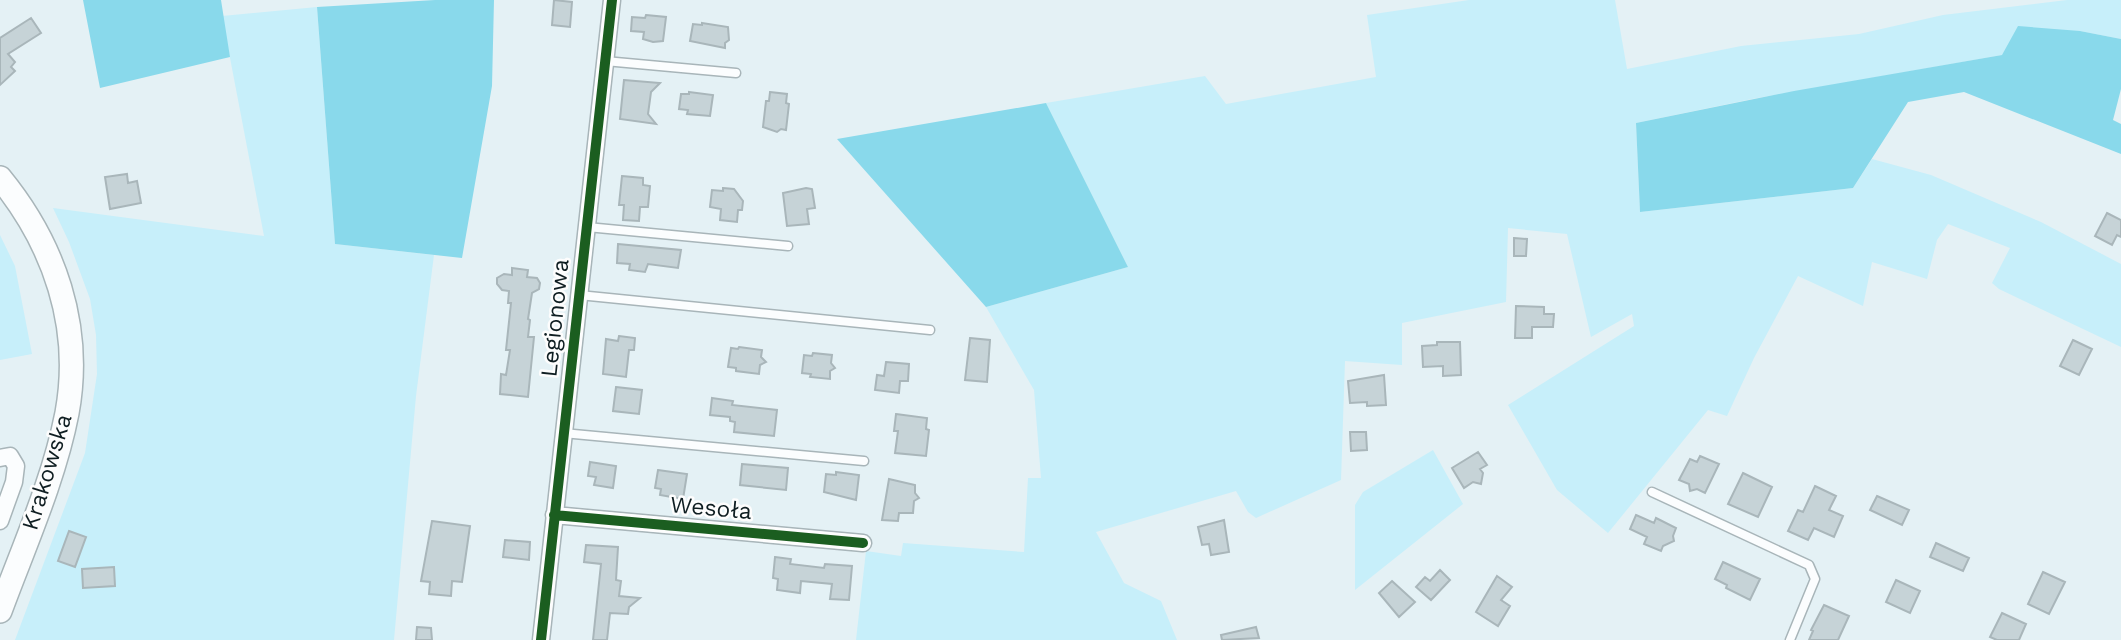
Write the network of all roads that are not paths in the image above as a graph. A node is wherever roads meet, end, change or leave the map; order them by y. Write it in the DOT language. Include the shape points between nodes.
graph roads {
  1 [pos="612,0"];
  2 [pos="605,61"];
  3 [pos="736,73"];
  4 [pos="0,178"];
  5 [pos="587,227"];
  6 [pos="788,246"];
  7 [pos="579,295"];
  8 [pos="930,330"];
  9 [pos="564,433"];
  10 [pos="0,458"];
  11 [pos="864,461"];
  12 [pos="1652,492"];
  13 [pos="554,515"];
  14 [pos="0,522"];
  15 [pos="863,543"];
  16 [pos="8,566"];
  17 [pos="0,611"];
  18 [pos="541,640"];
  19 [pos="1790,640"];
  1 -- 2 [label="street, Legionowa"];
  2 -- 3 [label="lane"];
  2 -- 5 [label="street, Legionowa"];
  4 -- 16 [label="main road, Krakowska" via="47,249 66,313 71,363 67,411 56,456"];
  5 -- 6 [label="lane"];
  5 -- 7 [label="street, Legionowa"];
  7 -- 8 [label="lane"];
  7 -- 9 [label="street, Legionowa"];
  9 -- 11 [label="lane"];
  9 -- 13 [label="street, Legionowa"];
  10 -- 14 [label="street" via="10,456 16,466"];
  12 -- 19 [label="lane" via="1809,565 1815,579"];
  13 -- 15 [label="street, Wesoła"];
  13 -- 18 [label="street, Legionowa"];
  16 -- 17 [label="main road, Krakowska"];
}
